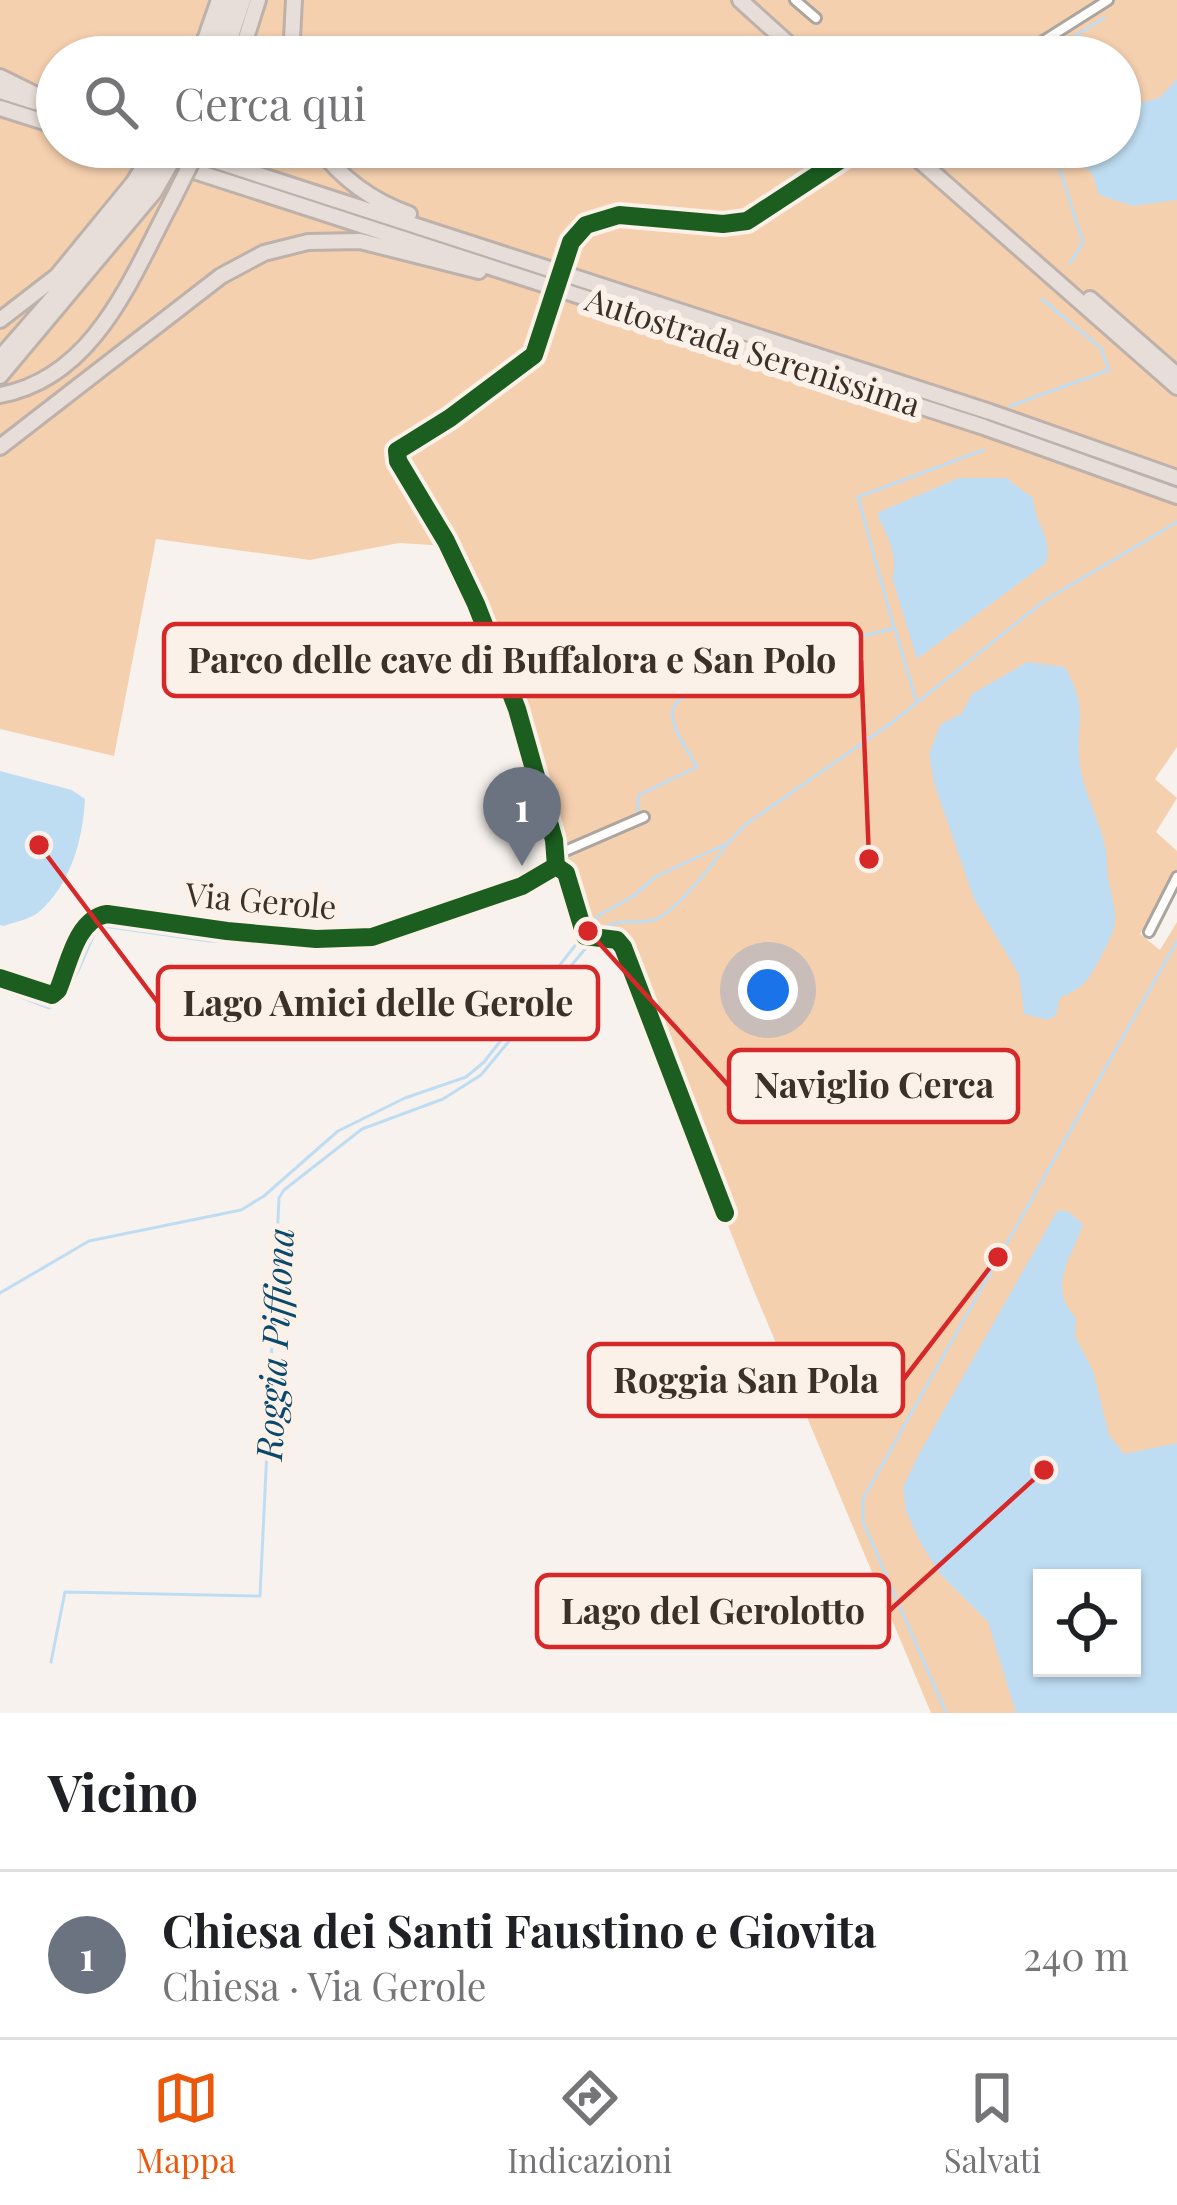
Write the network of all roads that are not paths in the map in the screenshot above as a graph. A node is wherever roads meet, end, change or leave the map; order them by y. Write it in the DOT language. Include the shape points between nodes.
graph roads {
  1 [pos="219,0"];
  2 [pos="233,0"];
  3 [pos="243,0"];
  4 [pos="258,0"];
  5 [pos="294,0"];
  6 [pos="740,0"];
  7 [pos="752,0"];
  8 [pos="795,0"];
  9 [pos="1108,0"];
  10 [pos="816,18"];
  11 [pos="206,36"];
  12 [pos="220,36"];
  13 [pos="231,36"];
  14 [pos="247,36"];
  15 [pos="292,36"];
  16 [pos="780,36"];
  17 [pos="792,36"];
  18 [pos="1051,36"];
  19 [pos="0,77"];
  20 [pos="0,92"];
  21 [pos="36,103"];
  22 [pos="36,108"];
  23 [pos="0,112"];
  24 [pos="36,115"];
  25 [pos="149,168"];
  26 [pos="158,168"];
  27 [pos="188,168"];
  28 [pos="191,168"];
  29 [pos="234,168"];
  30 [pos="336,168"];
  31 [pos="828,168"];
  32 [pos="928,168"];
  33 [pos="940,168"];
  34 [pos="144,187"];
  35 [pos="522,268"];
  36 [pos="0,320"];
  37 [pos="0,358"];
  38 [pos="1177,375"];
  39 [pos="0,376"];
  40 [pos="1177,387"];
  41 [pos="1,395"];
  42 [pos="0,447"];
  43 [pos="1177,478"];
  44 [pos="1177,496"];
  45 [pos="644,817"];
  46 [pos="556,860"];
  47 [pos="1177,877"];
  48 [pos="1149,932"];
  49 [pos="0,978"];
  50 [pos="725,1214"];
  1 -- 11 [label="highway"];
  2 -- 12 [label="highway"];
  3 -- 13 [label="highway"];
  4 -- 14 [label="highway"];
  5 -- 15 [label="highway"];
  6 -- 16 [label="highway"];
  7 -- 17 [label="highway"];
  8 -- 10 [label="street"];
  9 -- 18 [label="street"];
  19 -- 21 [label="highway"];
  20 -- 22 [label="highway"];
  23 -- 24 [label="highway"];
  25 -- 34 [label="highway, bridge"];
  26 -- 34 [label="highway, bridge"];
  27 -- 41 [label="highway, bridge" via="94,338 53,376"];
  28 -- 35 [label="highway, Autostrada Serenissima"];
  29 -- 35 [label="highway, Autostrada Serenissima"];
  30 -- 35 [label="highway" via="372,198"];
  31 -- 46 [label="street, bridge" via="747,221 603,218 579,230 524,364 397,451 476,604 517,709"];
  32 -- 40 [label="highway"];
  33 -- 38 [label="highway"];
  34 -- 36 [label="highway" via="57,276"];
  34 -- 37 [label="highway"];
  34 -- 39 [label="highway"];
  35 -- 42 [label="highway" via="459,267 360,241 265,253 221,276"];
  35 -- 43 [label="highway, Autostrada Serenissima"];
  35 -- 44 [label="highway, Autostrada Serenissima"];
  45 -- 46 [label="street"];
  46 -- 49 [label="street, Via Gerole" via="522,886 372,937 316,939 96,916 52,995"];
  46 -- 50 [label="street" via="582,929 623,947"];
  47 -- 48 [label="street"];
}
